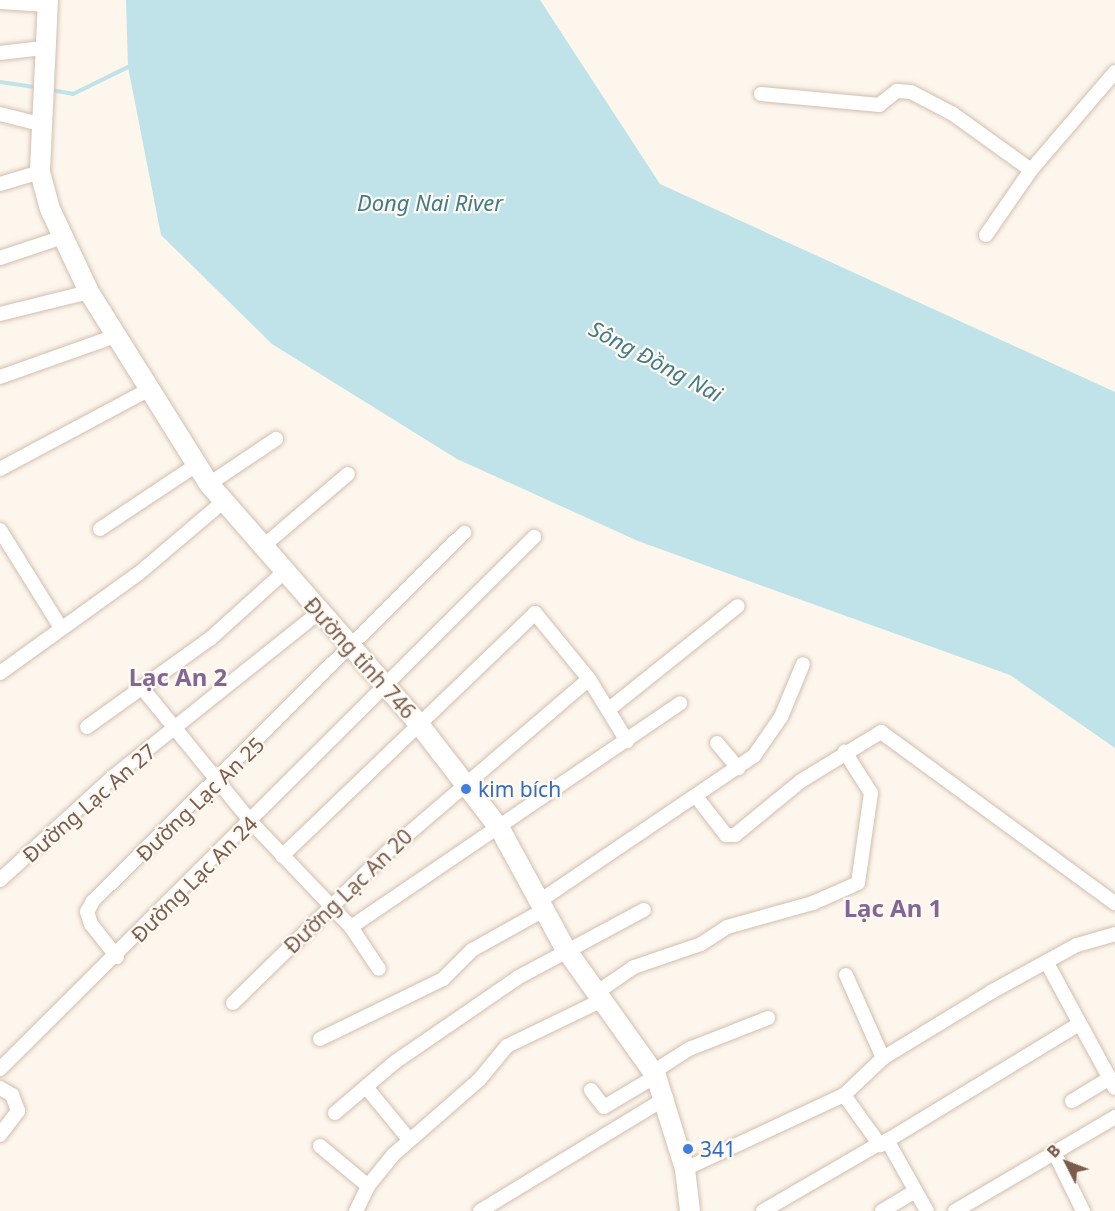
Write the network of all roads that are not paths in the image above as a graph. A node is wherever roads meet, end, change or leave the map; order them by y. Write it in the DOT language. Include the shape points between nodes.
graph roads {
  1 [pos="0,2"];
  2 [pos="47,2"];
  3 [pos="0,52"];
  4 [pos="43,54"];
  5 [pos="1115,72"];
  6 [pos="761,94"];
  7 [pos="0,114"];
  8 [pos="40,115"];
  9 [pos="1031,170"];
  10 [pos="40,172"];
  11 [pos="0,184"];
  12 [pos="986,235"];
  13 [pos="63,237"];
  14 [pos="0,258"];
  15 [pos="89,292"];
  16 [pos="0,314"];
  17 [pos="115,336"];
  18 [pos="0,377"];
  19 [pos="150,389"];
  20 [pos="276,439"];
  21 [pos="195,466"];
  22 [pos="0,469"];
  23 [pos="348,474"];
  24 [pos="209,484"];
  25 [pos="224,501"];
  26 [pos="100,529"];
  27 [pos="0,530"];
  28 [pos="464,533"];
  29 [pos="534,537"];
  30 [pos="261,548"];
  31 [pos="284,573"];
  32 [pos="738,606"];
  33 [pos="318,613"];
  34 [pos="61,628"];
  35 [pos="350,646"];
  36 [pos="803,664"];
  37 [pos="0,673"];
  38 [pos="590,679"];
  39 [pos="384,686"];
  40 [pos="143,689"];
  41 [pos="680,703"];
  42 [pos="608,710"];
  43 [pos="418,723"];
  44 [pos="87,727"];
  45 [pos="174,730"];
  46 [pos="627,741"];
  47 [pos="717,743"];
  48 [pos="845,752"];
  49 [pos="738,768"];
  50 [pos="465,781"];
  51 [pos="218,783"];
  52 [pos="698,799"];
  53 [pos="251,822"];
  54 [pos="500,829"];
  55 [pos="282,856"];
  56 [pos="0,880"];
  57 [pos="1115,903"];
  58 [pos="541,906"];
  59 [pos="330,907"];
  60 [pos="644,910"];
  61 [pos="351,927"];
  62 [pos="1115,934"];
  63 [pos="565,948"];
  64 [pos="117,957"];
  65 [pos="1047,963"];
  66 [pos="379,969"];
  67 [pos="846,975"];
  68 [pos="599,996"];
  69 [pos="233,1003"];
  70 [pos="768,1018"];
  71 [pos="1079,1024"];
  72 [pos="320,1039"];
  73 [pos="883,1058"];
  74 [pos="0,1069"];
  75 [pos="655,1074"];
  76 [pos="1113,1083"];
  77 [pos="366,1087"];
  78 [pos="0,1088"];
  79 [pos="591,1090"];
  80 [pos="844,1095"];
  81 [pos="666,1098"];
  82 [pos="1072,1101"];
  83 [pos="335,1113"];
  84 [pos="1115,1117"];
  85 [pos="0,1135"];
  86 [pos="408,1138"];
  87 [pos="882,1143"];
  88 [pos="321,1146"];
  89 [pos="1055,1154"];
  90 [pos="685,1168"];
  91 [pos="368,1186"];
  92 [pos="915,1191"];
  93 [pos="356,1211"];
  94 [pos="480,1211"];
  95 [pos="690,1211"];
  96 [pos="763,1211"];
  97 [pos="882,1211"];
  98 [pos="927,1211"];
  99 [pos="955,1211"];
  100 [pos="1083,1211"];
  1 -- 2 [label="street"];
  2 -- 4 [label="main road"];
  3 -- 4 [label="street"];
  4 -- 8 [label="main road, Đường tỉnh 746"];
  5 -- 9 [label="street"];
  6 -- 9 [label="street" via="879,105 897,92 910,92 953,114"];
  7 -- 8 [label="street"];
  8 -- 10 [label="main road, Đường tỉnh 746"];
  9 -- 12 [label="street"];
  10 -- 11 [label="street"];
  10 -- 13 [label="main road, Đường tỉnh 746"];
  13 -- 14 [label="street"];
  13 -- 15 [label="main road, Đường tỉnh 746"];
  15 -- 16 [label="street"];
  15 -- 17 [label="main road, Đường tỉnh 746"];
  17 -- 18 [label="street"];
  17 -- 19 [label="main road, Đường tỉnh 746"];
  19 -- 21 [label="main road, Đường tỉnh 746"];
  19 -- 22 [label="street"];
  20 -- 24 [label="street"];
  21 -- 24 [label="main road, Đường tỉnh 746"];
  21 -- 26 [label="street"];
  23 -- 30 [label="street"];
  24 -- 25 [label="main road, Đường tỉnh 746"];
  25 -- 30 [label="main road, Đường tỉnh 746"];
  25 -- 34 [label="street" via="138,574"];
  27 -- 34 [label="street"];
  28 -- 35 [label="street, Đường Lạc An 25"];
  29 -- 39 [label="street, Đường Lạc An 24"];
  30 -- 31 [label="main road, Đường tỉnh 746"];
  31 -- 33 [label="main road, Đường tỉnh 746"];
  31 -- 40 [label="street" via="211,638"];
  32 -- 42 [label="street"];
  33 -- 35 [label="main road, Đường tỉnh 746"];
  33 -- 45 [label="street, Đường Lạc An 27"];
  34 -- 37 [label="street"];
  35 -- 39 [label="main road, Đường tỉnh 746"];
  35 -- 51 [label="street, Đường Lạc An 25"];
  36 -- 49 [label="street" via="769,738"];
  38 -- 42 [label="street"];
  38 -- 43 [label="street" via="535,613"];
  38 -- 50 [label="street, Đường Lạc An 20"];
  39 -- 43 [label="main road, Đường tỉnh 746"];
  39 -- 53 [label="street, Đường Lạc An 24"];
  40 -- 44 [label="street"];
  40 -- 45 [label="street"];
  41 -- 46 [label="street"];
  42 -- 46 [label="street"];
  43 -- 50 [label="main road, Đường tỉnh 746"];
  43 -- 55 [label="street"];
  45 -- 51 [label="street"];
  45 -- 56 [label="street, Đường Lạc An 27" via="114,776"];
  46 -- 54 [label="street"];
  47 -- 49 [label="street"];
  48 -- 52 [label="street" via="735,835 724,833"];
  48 -- 57 [label="street" via="883,732"];
  48 -- 68 [label="street" via="871,793 858,883 813,903 727,927 701,944 634,968"];
  49 -- 52 [label="street"];
  50 -- 54 [label="main road, Đường tỉnh 746"];
  50 -- 59 [label="street, Đường Lạc An 20"];
  51 -- 53 [label="street"];
  51 -- 64 [label="street, Đường Lạc An 25" via="93,901 87,912 91,924"];
  52 -- 58 [label="street"];
  53 -- 55 [label="street"];
  53 -- 64 [label="street, Đường Lạc An 24"];
  54 -- 58 [label="main road, Đường tỉnh 746"];
  54 -- 61 [label="street"];
  55 -- 59 [label="street"];
  58 -- 63 [label="main road, Đường tỉnh 746"];
  58 -- 72 [label="street" via="472,950 426,989"];
  59 -- 61 [label="street"];
  59 -- 69 [label="street, Đường Lạc An 20"];
  60 -- 63 [label="street"];
  61 -- 66 [label="street"];
  62 -- 65 [label="street" via="1077,945"];
  63 -- 68 [label="main road, Đường tỉnh 746"];
  63 -- 77 [label="street" via="395,1062"];
  64 -- 74 [label="street, Đường Lạc An 24"];
  65 -- 71 [label="street"];
  65 -- 73 [label="street"];
  67 -- 73 [label="street"];
  68 -- 75 [label="main road, Đường tỉnh 746"];
  68 -- 86 [label="street" via="507,1046 473,1086"];
  70 -- 75 [label="street" via="688,1049"];
  71 -- 76 [label="street"];
  71 -- 87 [label="street"];
  73 -- 80 [label="street"];
  75 -- 79 [label="street" via="604,1107"];
  75 -- 81 [label="main road, Đường tỉnh 746"];
  76 -- 82 [label="street"];
  77 -- 83 [label="street"];
  77 -- 86 [label="street"];
  78 -- 85 [label="street" via="12,1095 18,1111"];
  80 -- 87 [label="street"];
  80 -- 90 [label="street"];
  81 -- 90 [label="main road, Đường tỉnh 746"];
  81 -- 94 [label="street"];
  84 -- 89 [label="street"];
  86 -- 91 [label="street"];
  87 -- 92 [label="street"];
  87 -- 96 [label="street"];
  88 -- 91 [label="street"];
  89 -- 99 [label="street"];
  89 -- 100 [label="street"];
  90 -- 95 [label="main road, Đường tỉnh 746"];
  91 -- 93 [label="street"];
  92 -- 97 [label="street"];
  92 -- 98 [label="street"];
}
